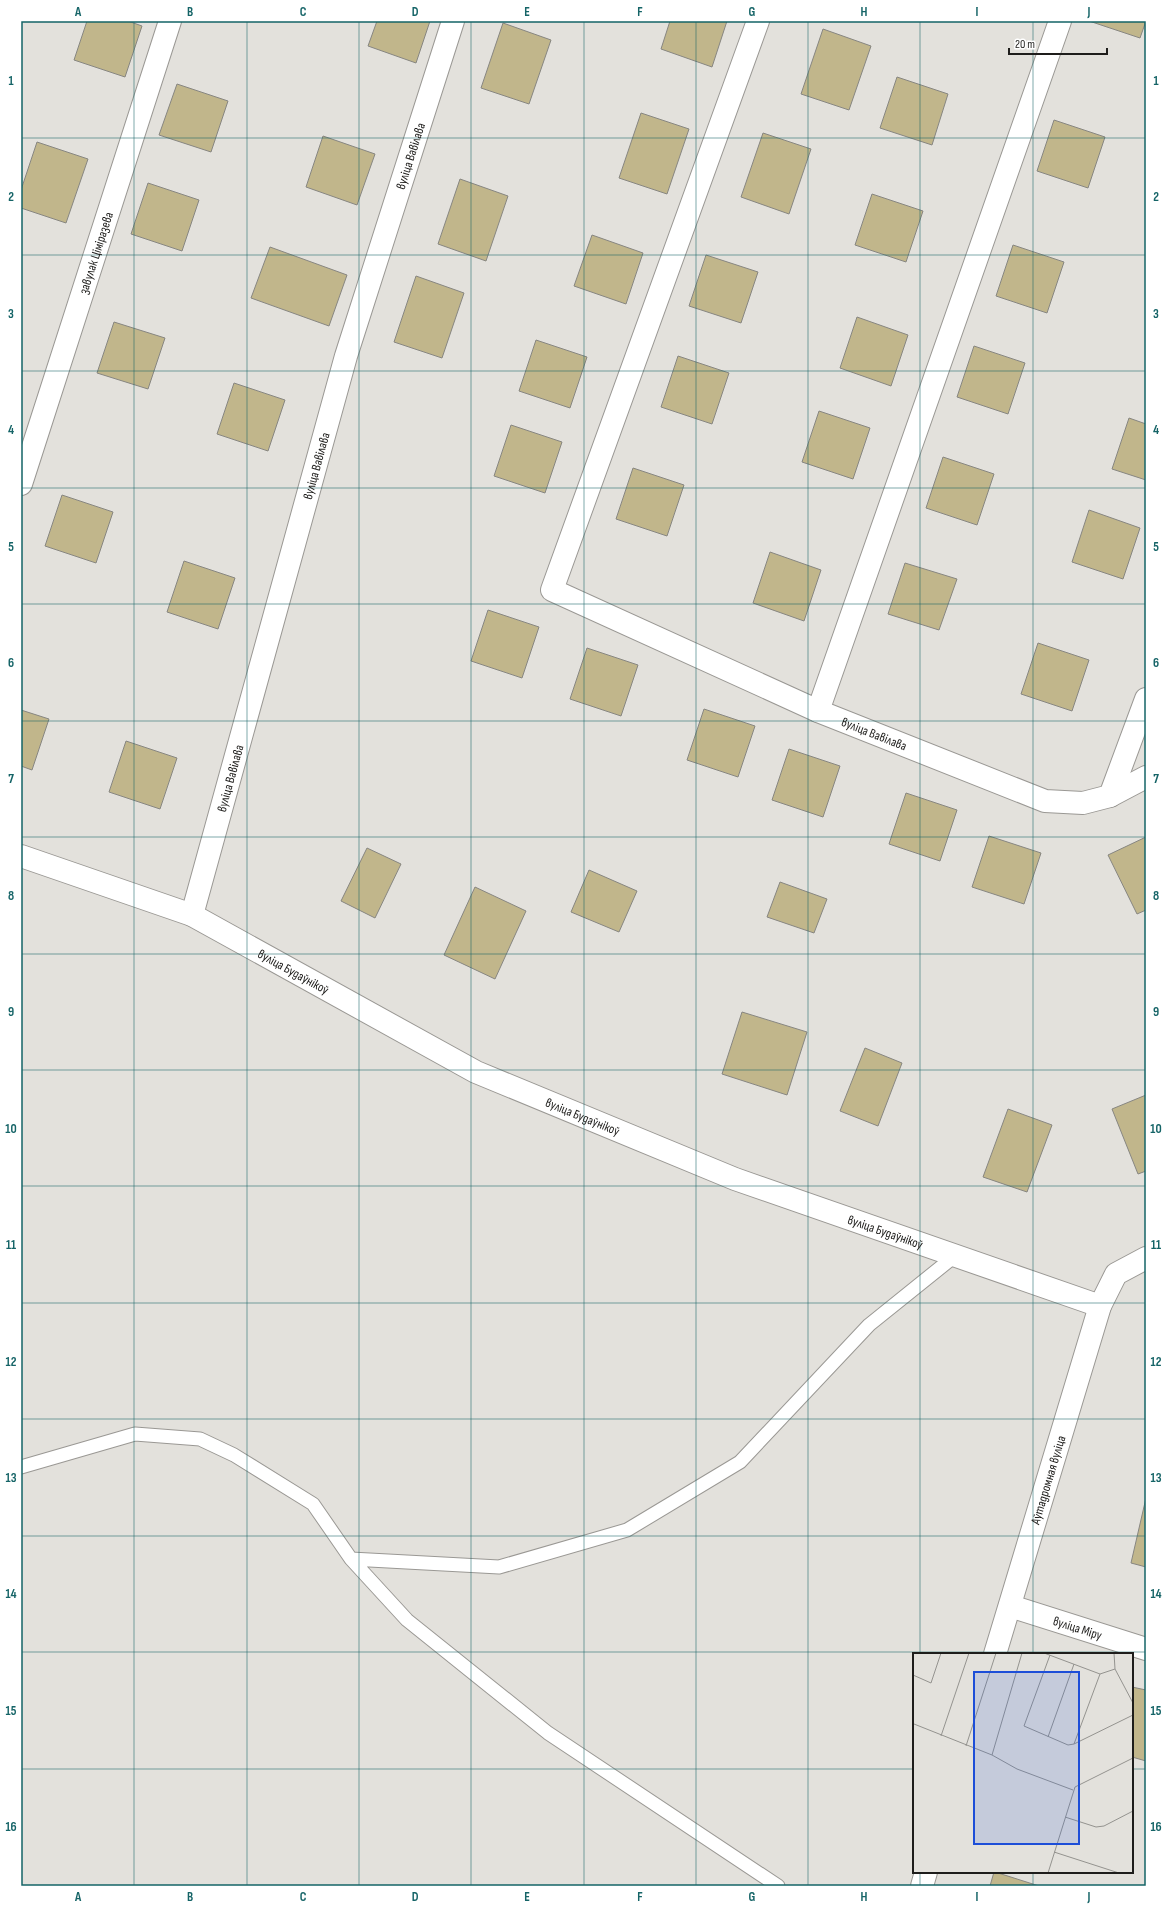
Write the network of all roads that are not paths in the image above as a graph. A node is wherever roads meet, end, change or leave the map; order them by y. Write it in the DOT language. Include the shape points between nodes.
graph roads {
  1 [pos="170,21"];
  2 [pos="454,21"];
  3 [pos="758,21"];
  4 [pos="1060,21"];
  5 [pos="21,484"];
  6 [pos="1146,699"];
  7 [pos="818,711"];
  8 [pos="1146,777"];
  9 [pos="1110,796"];
  10 [pos="21,856"];
  11 [pos="192,915"];
  12 [pos="956,1255"];
  13 [pos="1146,1258"];
  14 [pos="1100,1306"];
  15 [pos="21,1467"];
  16 [pos="351,1559"];
  17 [pos="1010,1606"];
  18 [pos="1146,1649"];
  19 [pos="995,1653"];
  20 [pos="926,1873"];
  21 [pos="778,1886"];
  22 [pos="922,1886"];
  1 -- 5 [label="street, завулак Ціміразева"];
  2 -- 11 [label="street, вуліца Вавілава" via="346,356"];
  3 -- 7 [label="street, вуліца Вавілава" via="552,590"];
  4 -- 7 [label="street"];
  6 -- 9 [label="street"];
  7 -- 9 [label="street, вуліца Вавілава" via="1045,801 1083,803"];
  8 -- 9 [label="street, вуліца Вавілава"];
  10 -- 11 [label="street, вуліца Будаўнікоў"];
  11 -- 12 [label="street, вуліца Будаўнікоў" via="476,1072 735,1179"];
  12 -- 14 [label="street, вуліца Будаўнікоў"];
  12 -- 16 [label="lane" via="869,1325 740,1462 627,1530 499,1566"];
  13 -- 14 [label="street" via="1116,1274"];
  14 -- 17 [label="street, Аўтадромная вуліца"];
  15 -- 16 [label="lane" via="135,1434 200,1440 234,1455 313,1504"];
  16 -- 21 [label="lane" via="407,1620 548,1733"];
  17 -- 18 [label="street, вуліца Міру"];
  17 -- 19 [label="street, Аўтадромная вуліца"];
  20 -- 22 [label="street"];
}
